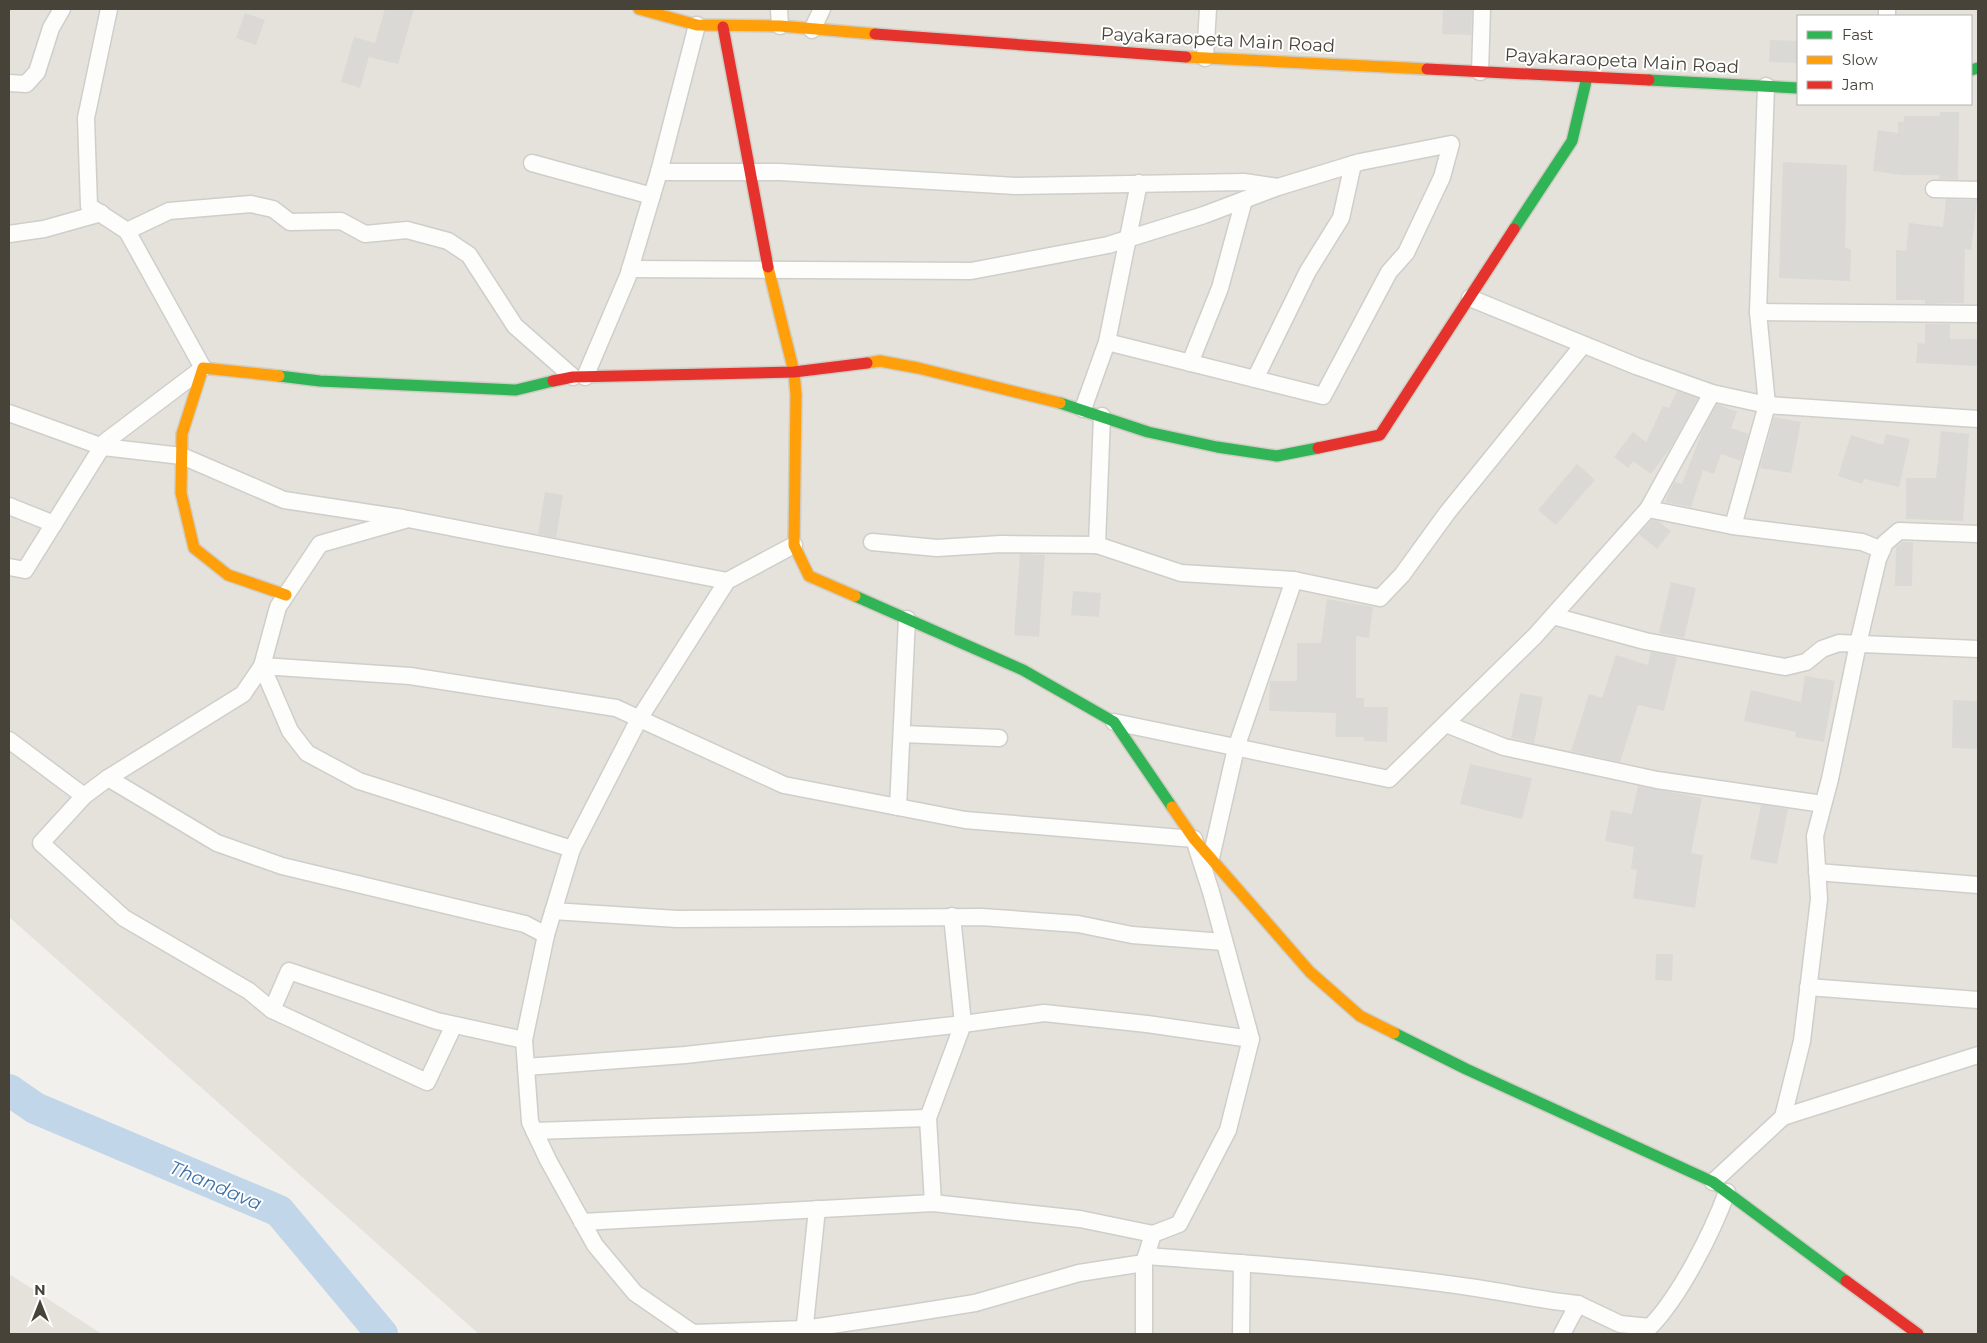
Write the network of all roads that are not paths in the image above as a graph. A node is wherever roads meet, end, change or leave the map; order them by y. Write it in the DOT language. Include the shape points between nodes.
graph roads {
  1 [pos="62,9"];
  2 [pos="109,9"];
  3 [pos="639,9"];
  4 [pos="779,9"];
  5 [pos="822,9"];
  6 [pos="1208,9"];
  7 [pos="1482,9"];
  8 [pos="697,25"];
  9 [pos="780,26"];
  10 [pos="723,27"];
  11 [pos="812,30"];
  12 [pos="1205,58"];
  13 [pos="1480,72"];
  14 [pos="1587,77"];
  15 [pos="9,83"];
  16 [pos="1766,86"];
  17 [pos="1797,88"];
  18 [pos="532,163"];
  19 [pos="1353,164"];
  20 [pos="659,172"];
  21 [pos="750,173"];
  22 [pos="1139,182"];
  23 [pos="1278,187"];
  24 [pos="1934,189"];
  25 [pos="1978,190"];
  26 [pos="652,196"];
  27 [pos="1244,200"];
  28 [pos="100,213"];
  29 [pos="127,231"];
  30 [pos="9,234"];
  31 [pos="1128,239"];
  32 [pos="630,269"];
  33 [pos="769,271"];
  34 [pos="1470,298"];
  35 [pos="1758,312"];
  36 [pos="1978,314"];
  37 [pos="1107,342"];
  38 [pos="1583,345"];
  39 [pos="1190,363"];
  40 [pos="203,368"];
  41 [pos="794,372"];
  42 [pos="579,377"];
  43 [pos="1255,379"];
  44 [pos="1712,393"];
  45 [pos="1767,405"];
  46 [pos="1083,409"];
  47 [pos="9,414"];
  48 [pos="1102,416"];
  49 [pos="1978,419"];
  50 [pos="103,446"];
  51 [pos="182,456"];
  52 [pos="9,506"];
  53 [pos="1648,509"];
  54 [pos="408,519"];
  55 [pos="54,524"];
  56 [pos="1733,526"];
  57 [pos="1978,534"];
  58 [pos="872,542"];
  59 [pos="794,545"];
  60 [pos="1096,546"];
  61 [pos="1882,550"];
  62 [pos="9,567"];
  63 [pos="1294,580"];
  64 [pos="727,581"];
  65 [pos="286,595"];
  66 [pos="1553,616"];
  67 [pos="907,619"];
  68 [pos="1858,644"];
  69 [pos="1978,650"];
  70 [pos="262,666"];
  71 [pos="639,719"];
  72 [pos="1114,722"];
  73 [pos="1446,724"];
  74 [pos="902,734"];
  75 [pos="999,738"];
  76 [pos="9,740"];
  77 [pos="1236,748"];
  78 [pos="108,778"];
  79 [pos="84,796"];
  80 [pos="1823,804"];
  81 [pos="898,807"];
  82 [pos="1194,839"];
  83 [pos="572,849"];
  84 [pos="1211,858"];
  85 [pos="1817,872"];
  86 [pos="1978,886"];
  87 [pos="553,911"];
  88 [pos="952,916"];
  89 [pos="546,935"];
  90 [pos="1224,942"];
  91 [pos="1808,987"];
  92 [pos="1978,1000"];
  93 [pos="272,1010"];
  94 [pos="963,1024"];
  95 [pos="454,1025"];
  96 [pos="1251,1039"];
  97 [pos="524,1040"];
  98 [pos="1978,1055"];
  99 [pos="526,1067"];
  100 [pos="1784,1117"];
  101 [pos="928,1118"];
  102 [pos="534,1131"];
  103 [pos="1713,1182"];
  104 [pos="1727,1192"];
  105 [pos="933,1203"];
  106 [pos="817,1209"];
  107 [pos="582,1222"];
  108 [pos="1153,1234"];
  109 [pos="1145,1260"];
  110 [pos="1242,1263"];
  111 [pos="1578,1304"];
  112 [pos="804,1332"];
  113 [pos="1144,1334"];
  114 [pos="1241,1334"];
  115 [pos="1562,1334"];
  116 [pos="1918,1334"];
  1 -- 15 [label="street" via="51,28 37,72 26,84"];
  2 -- 28 [label="street" via="86,118 89,206"];
  3 -- 8 [label="street, Payakaraopeta Main Road"];
  4 -- 9 [label="street"];
  5 -- 11 [label="street"];
  6 -- 12 [label="street"];
  7 -- 13 [label="street"];
  8 -- 10 [label="street, Payakaraopeta Main Road"];
  8 -- 20 [label="street"];
  9 -- 10 [label="street, Payakaraopeta Main Road"];
  9 -- 11 [label="street, Payakaraopeta Main Road"];
  10 -- 21 [label="street"];
  11 -- 12 [label="street, Payakaraopeta Main Road"];
  12 -- 13 [label="street, Payakaraopeta Main Road"];
  13 -- 14 [label="street, Payakaraopeta Main Road"];
  14 -- 16 [label="street, Payakaraopeta Main Road"];
  14 -- 34 [label="street" via="1572,141"];
  16 -- 17 [label="street, Payakaraopeta Main Road"];
  16 -- 35 [label="street"];
  18 -- 26 [label="street"];
  19 -- 23 [label="street"];
  19 -- 43 [label="street" via="1341,218 1308,271"];
  19 -- 43 [label="street" via="1451,144 1442,177 1406,253 1389,272 1323,396"];
  20 -- 21 [label="street"];
  20 -- 26 [label="street"];
  21 -- 22 [label="street" via="1016,186"];
  21 -- 33 [label="street"];
  22 -- 23 [label="street" via="1244,182"];
  22 -- 31 [label="street"];
  23 -- 27 [label="street"];
  24 -- 25 [label="street"];
  26 -- 32 [label="street"];
  27 -- 31 [label="street"];
  27 -- 39 [label="street" via="1220,288"];
  28 -- 29 [label="street"];
  28 -- 30 [label="street" via="44,229"];
  29 -- 40 [label="street"];
  29 -- 42 [label="street" via="169,210 251,204 273,209 290,222 341,221 365,234 407,230 448,241 469,255 516,326"];
  31 -- 33 [label="street" via="971,271"];
  31 -- 37 [label="street"];
  32 -- 33 [label="street"];
  32 -- 42 [label="street"];
  33 -- 41 [label="street"];
  34 -- 38 [label="street"];
  34 -- 48 [label="street" via="1380,435 1277,456 1148,432"];
  35 -- 36 [label="street"];
  35 -- 45 [label="street"];
  37 -- 39 [label="street"];
  37 -- 46 [label="street"];
  38 -- 44 [label="street"];
  38 -- 63 [label="street" via="1447,513 1402,575 1380,598"];
  39 -- 43 [label="street"];
  40 -- 42 [label="street" via="320,381 516,390"];
  40 -- 50 [label="street"];
  40 -- 51 [label="street" via="182,434"];
  41 -- 42 [label="street"];
  41 -- 46 [label="street" via="880,361"];
  41 -- 59 [label="street"];
  44 -- 45 [label="street"];
  44 -- 53 [label="street"];
  45 -- 49 [label="street"];
  45 -- 56 [label="street"];
  46 -- 48 [label="street"];
  47 -- 50 [label="street"];
  48 -- 60 [label="street"];
  50 -- 51 [label="street"];
  50 -- 55 [label="street"];
  51 -- 54 [label="street" via="284,500"];
  51 -- 65 [label="street" via="181,492 194,548 228,575"];
  52 -- 55 [label="street"];
  53 -- 56 [label="street"];
  53 -- 66 [label="street"];
  54 -- 64 [label="street"];
  54 -- 65 [label="street" via="320,544"];
  55 -- 62 [label="street" via="25,570"];
  56 -- 61 [label="street" via="1862,542"];
  57 -- 61 [label="street" via="1899,532 1885,543"];
  58 -- 60 [label="street" via="937,548 1001,544"];
  59 -- 64 [label="street"];
  59 -- 67 [label="street" via="809,576"];
  60 -- 63 [label="street" via="1181,573"];
  61 -- 68 [label="street"];
  63 -- 77 [label="street"];
  64 -- 71 [label="street"];
  65 -- 70 [label="street" via="278,607"];
  66 -- 68 [label="street" via="1645,641 1785,667 1806,662 1822,649 1839,643"];
  66 -- 73 [label="street"];
  67 -- 72 [label="street" via="1023,670"];
  67 -- 74 [label="street"];
  68 -- 69 [label="street"];
  68 -- 80 [label="street"];
  70 -- 71 [label="street" via="410,676 616,708"];
  70 -- 78 [label="street" via="243,694"];
  70 -- 83 [label="street" via="290,731 307,753 359,781"];
  71 -- 81 [label="street" via="784,785"];
  71 -- 83 [label="street"];
  72 -- 77 [label="street"];
  72 -- 82 [label="street"];
  73 -- 77 [label="street" via="1389,779"];
  73 -- 80 [label="street" via="1504,747 1657,780"];
  74 -- 75 [label="street"];
  74 -- 81 [label="street"];
  76 -- 79 [label="street"];
  77 -- 84 [label="street"];
  78 -- 79 [label="street"];
  78 -- 89 [label="street" via="218,843 282,866 525,924"];
  79 -- 93 [label="street" via="41,843 124,918 249,991"];
  80 -- 85 [label="street" via="1815,836"];
  81 -- 82 [label="street" via="965,820"];
  82 -- 84 [label="street"];
  82 -- 90 [label="street"];
  83 -- 87 [label="street"];
  84 -- 103 [label="street" via="1310,972 1360,1016 1466,1069"];
  85 -- 86 [label="street"];
  85 -- 91 [label="street" via="1818,899"];
  87 -- 88 [label="street" via="678,919"];
  87 -- 89 [label="street"];
  88 -- 90 [label="street" via="1078,924 1132,935"];
  88 -- 94 [label="street"];
  89 -- 97 [label="street"];
  90 -- 96 [label="street"];
  91 -- 92 [label="street"];
  91 -- 100 [label="street" via="1802,1041"];
  93 -- 95 [label="street" via="289,971"];
  93 -- 95 [label="street" via="427,1082"];
  94 -- 96 [label="street" via="1044,1013"];
  94 -- 99 [label="street" via="704,1053"];
  94 -- 101 [label="street"];
  95 -- 97 [label="street"];
  96 -- 108 [label="street" via="1228,1130 1179,1224"];
  97 -- 99 [label="street"];
  98 -- 100 [label="street"];
  99 -- 102 [label="street" via="530,1122"];
  100 -- 103 [label="street"];
  101 -- 102 [label="street"];
  101 -- 105 [label="street"];
  102 -- 107 [label="street"];
  103 -- 104 [label="street"];
  104 -- 111 [label="street" via="1715,1224 1664,1313 1650,1327 1620,1324"];
  104 -- 116 [label="street"];
  105 -- 106 [label="street"];
  105 -- 108 [label="street" via="1080,1219"];
  106 -- 107 [label="street"];
  106 -- 112 [label="street"];
  107 -- 112 [label="street" via="595,1245 635,1293 693,1333"];
  108 -- 109 [label="street"];
  109 -- 110 [label="street"];
  109 -- 112 [label="street" via="1079,1273 975,1303"];
  109 -- 113 [label="street"];
  110 -- 111 [label="street" via="1478,1288 1541,1301"];
  110 -- 114 [label="street"];
  111 -- 115 [label="street"];
}
